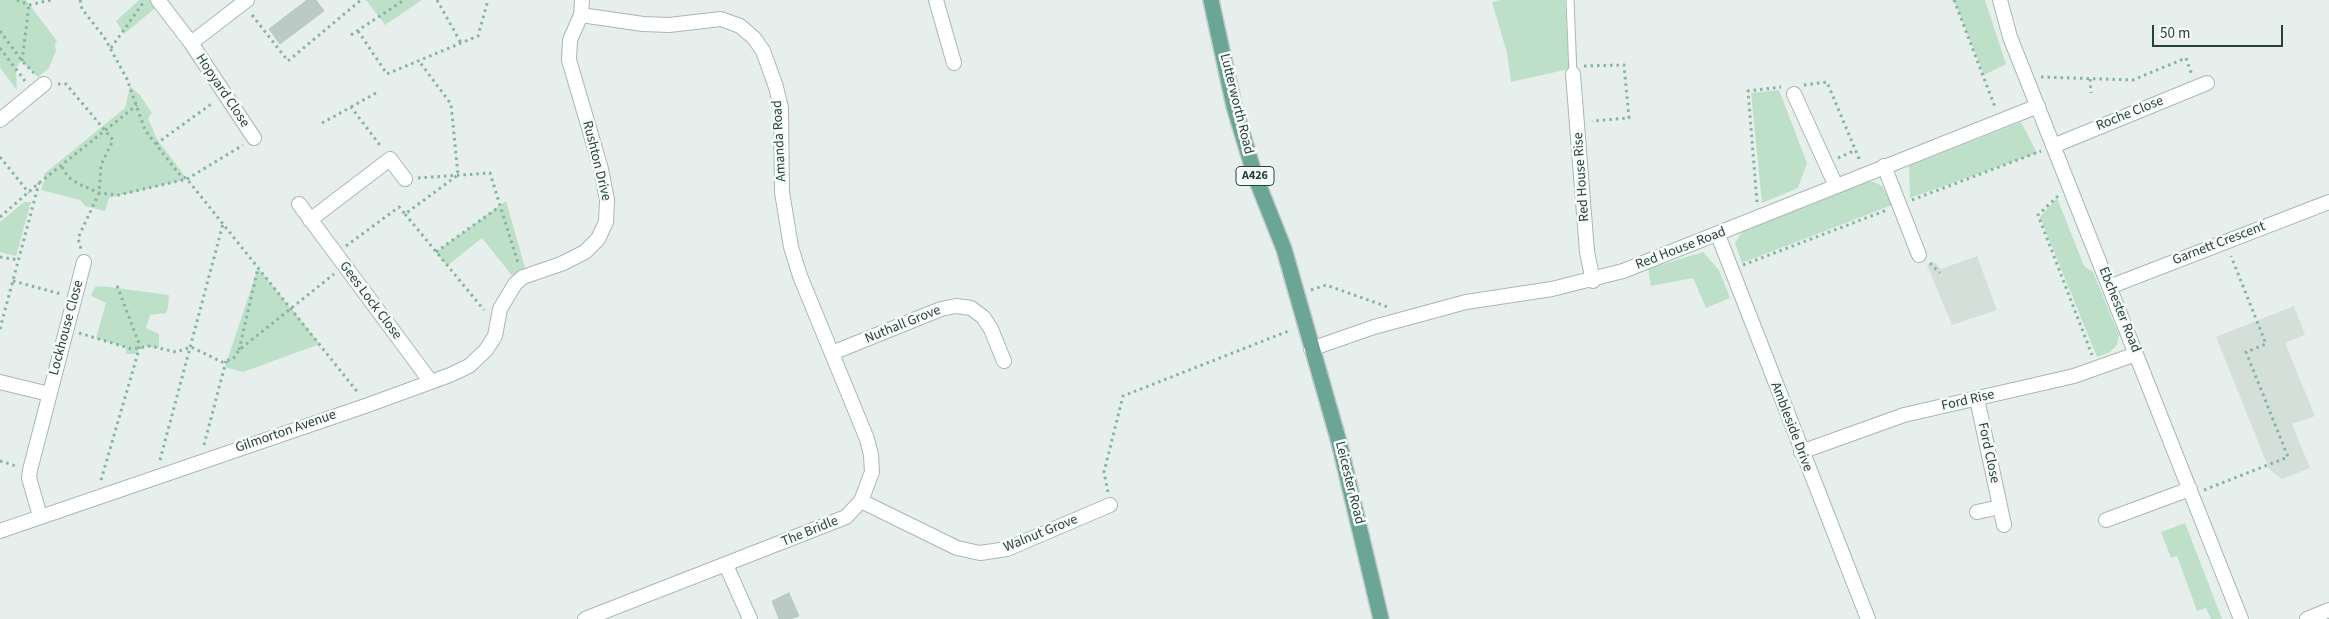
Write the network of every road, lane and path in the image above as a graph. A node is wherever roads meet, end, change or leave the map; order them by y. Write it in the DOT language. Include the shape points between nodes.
graph roads {
  1 [pos="17,0"];
  2 [pos="51,0"];
  3 [pos="80,0"];
  4 [pos="145,0"];
  5 [pos="158,0"];
  6 [pos="361,0"];
  7 [pos="404,0"];
  8 [pos="437,0"];
  9 [pos="488,0"];
  10 [pos="582,0"];
  11 [pos="936,0"];
  12 [pos="1211,0"];
  13 [pos="1570,0"];
  14 [pos="1954,0"];
  15 [pos="2000,0"];
  16 [pos="245,2"];
  17 [pos="29,4"];
  18 [pos="581,15"];
  19 [pos="0,31"];
  20 [pos="358,31"];
  21 [pos="351,36"];
  22 [pos="461,43"];
  23 [pos="191,44"];
  24 [pos="0,48"];
  25 [pos="111,48"];
  26 [pos="22,61"];
  27 [pos="419,61"];
  28 [pos="954,63"];
  29 [pos="1573,70"];
  30 [pos="2026,76"];
  31 [pos="2090,79"];
  32 [pos="2202,85"];
  33 [pos="39,88"];
  34 [pos="376,92"];
  35 [pos="2090,93"];
  36 [pos="224,94"];
  37 [pos="1794,94"];
  38 [pos="136,105"];
  39 [pos="2038,106"];
  40 [pos="351,107"];
  41 [pos="0,120"];
  42 [pos="2000,121"];
  43 [pos="1577,122"];
  44 [pos="322,123"];
  45 [pos="104,131"];
  46 [pos="254,138"];
  47 [pos="156,144"];
  48 [pos="2054,146"];
  49 [pos="0,157"];
  50 [pos="390,158"];
  51 [pos="1884,166"];
  52 [pos="62,167"];
  53 [pos="458,175"];
  54 [pos="187,179"];
  55 [pos="405,179"];
  56 [pos="39,183"];
  57 [pos="1836,186"];
  58 [pos="2069,186"];
  59 [pos="29,193"];
  60 [pos="99,193"];
  61 [pos="2329,202"];
  62 [pos="299,204"];
  63 [pos="499,208"];
  64 [pos="405,214"];
  65 [pos="0,217"];
  66 [pos="310,220"];
  67 [pos="223,224"];
  68 [pos="1718,235"];
  69 [pos="2225,241"];
  70 [pos="436,252"];
  71 [pos="335,254"];
  72 [pos="0,256"];
  73 [pos="1919,256"];
  74 [pos="19,260"];
  75 [pos="84,262"];
  76 [pos="344,266"];
  77 [pos="258,268"];
  78 [pos="800,276"];
  79 [pos="523,277"];
  80 [pos="1593,280"];
  81 [pos="13,281"];
  82 [pos="116,282"];
  83 [pos="2109,286"];
  84 [pos="1297,297"];
  85 [pos="76,298"];
  86 [pos="291,308"];
  87 [pos="1396,321"];
  88 [pos="1,322"];
  89 [pos="1305,324"];
  90 [pos="497,325"];
  91 [pos="0,329"];
  92 [pos="67,329"];
  93 [pos="140,346"];
  94 [pos="192,347"];
  95 [pos="1311,349"];
  96 [pos="239,350"];
  97 [pos="832,353"];
  98 [pos="2136,354"];
  99 [pos="226,360"];
  100 [pos="1004,362"];
  101 [pos="2097,369"];
  102 [pos="0,382"];
  103 [pos="430,382"];
  104 [pos="50,394"];
  105 [pos="1977,399"];
  106 [pos="368,405"];
  107 [pos="1801,452"];
  108 [pos="200,461"];
  109 [pos="155,477"];
  110 [pos="2191,492"];
  111 [pos="96,498"];
  112 [pos="861,501"];
  113 [pos="1110,505"];
  114 [pos="2000,507"];
  115 [pos="1977,512"];
  116 [pos="40,516"];
  117 [pos="2106,520"];
  118 [pos="2004,525"];
  119 [pos="0,531"];
  120 [pos="726,565"];
  121 [pos="2329,610"];
  122 [pos="585,619"];
  123 [pos="750,619"];
  124 [pos="1381,619"];
  125 [pos="1868,619"];
  126 [pos="2241,619"];
  127 [pos="2307,619"];
  1 -- 17 [label="path"];
  2 -- 17 [label="path"];
  3 -- 25 [label="path" via="82,8"];
  4 -- 25 [label="path"];
  5 -- 23 [label="street, Hopyard Close"];
  6 -- 16 [label="path" via="288,61"];
  7 -- 20 [label="path"];
  8 -- 22 [label="path"];
  9 -- 22 [label="path" via="478,36"];
  10 -- 18 [label="street, Rushton Drive"];
  11 -- 28 [label="street"];
  12 -- 84 [label="main road, Lutterworth Road / A426" via="1234,106 1255,176 1284,248"];
  13 -- 29 [label="lane"];
  14 -- 42 [label="path"];
  15 -- 30 [label="street, Ebchester Road" via="2010,37"];
  16 -- 23 [label="street, Hopyard Close"];
  17 -- 26 [label="path"];
  18 -- 78 [label="street, Amanda Road" via="669,25 721,19 740,26 754,38 763,51 781,108 784,216"];
  18 -- 79 [label="street, Rushton Drive" via="570,40 570,60 601,170 607,200 606,222 598,239 585,252"];
  19 -- 26 [label="path"];
  20 -- 21 [label="path"];
  20 -- 27 [label="path" via="387,74"];
  22 -- 27 [label="path"];
  23 -- 36 [label="street, Hopyard Close"];
  24 -- 33 [label="path"];
  25 -- 38 [label="path"];
  26 -- 33 [label="path"];
  27 -- 53 [label="path" via="451,104"];
  29 -- 43 [label="street, Red House Rise"];
  29 -- 43 [label="path" via="1624,65 1629,118"];
  30 -- 31 [label="path"];
  30 -- 39 [label="street, Ebchester Road"];
  31 -- 32 [label="path" via="2133,80 2186,58"];
  31 -- 35 [label="path"];
  32 -- 48 [label="street, Roche Close"];
  33 -- 41 [label="street"];
  33 -- 45 [label="path" via="66,84"];
  34 -- 40 [label="path"];
  36 -- 46 [label="street, Hopyard Close"];
  36 -- 47 [label="path"];
  37 -- 57 [label="street"];
  38 -- 45 [label="path"];
  38 -- 47 [label="path" via="145,130"];
  39 -- 42 [label="street, Red House Road"];
  39 -- 48 [label="street, Ebchester Road"];
  40 -- 44 [label="path"];
  40 -- 50 [label="path"];
  42 -- 51 [label="street, Red House Road"];
  43 -- 80 [label="street, Red House Rise" via="1587,252"];
  45 -- 52 [label="path"];
  45 -- 60 [label="path" via="114,140 101,166"];
  46 -- 54 [label="path"];
  47 -- 54 [label="path" via="179,174"];
  48 -- 58 [label="street, Ebchester Road"];
  49 -- 59 [label="path"];
  50 -- 55 [label="street"];
  50 -- 66 [label="street"];
  51 -- 57 [label="street, Red House Road"];
  51 -- 73 [label="street"];
  52 -- 56 [label="path"];
  52 -- 60 [label="path" via="68,177"];
  53 -- 55 [label="path"];
  53 -- 63 [label="path" via="490,173"];
  53 -- 64 [label="path"];
  54 -- 60 [label="path" via="118,195"];
  54 -- 67 [label="path"];
  56 -- 59 [label="path"];
  56 -- 74 [label="path"];
  57 -- 68 [label="street, Red House Road"];
  58 -- 83 [label="street, Ebchester Road"];
  58 -- 101 [label="path" via="2038,215"];
  59 -- 65 [label="path"];
  60 -- 75 [label="path" via="78,238"];
  61 -- 69 [label="street, Garnett Crescent"];
  62 -- 66 [label="street, Gees Lock Close"];
  63 -- 70 [label="path"];
  63 -- 79 [label="path"];
  64 -- 70 [label="path"];
  64 -- 71 [label="path" via="399,207"];
  66 -- 71 [label="street, Gees Lock Close"];
  67 -- 77 [label="path"];
  67 -- 94 [label="path"];
  68 -- 80 [label="street, Red House Road"];
  68 -- 107 [label="street, Ambleside Drive"];
  69 -- 83 [label="street, Garnett Crescent"];
  69 -- 110 [label="path" via="2266,344 2246,352 2288,457"];
  70 -- 90 [label="path"];
  71 -- 76 [label="street, Gees Lock Close"];
  72 -- 74 [label="path"];
  74 -- 81 [label="path"];
  75 -- 85 [label="street, Lockhouse Close"];
  76 -- 86 [label="path"];
  76 -- 103 [label="street, Gees Lock Close"];
  77 -- 86 [label="path"];
  77 -- 96 [label="path"];
  78 -- 97 [label="street, The Bridle"];
  79 -- 90 [label="street, Gilmorton Avenue" via="507,293"];
  80 -- 87 [label="street, Red House Road" via="1466,302"];
  81 -- 85 [label="path"];
  81 -- 88 [label="path"];
  82 -- 93 [label="path"];
  83 -- 98 [label="street, Ebchester Road"];
  84 -- 87 [label="path" via="1326,285 1391,308"];
  84 -- 89 [label="main road, Lutterworth Road / A426"];
  85 -- 92 [label="street, Lockhouse Close"];
  86 -- 96 [label="path"];
  86 -- 106 [label="path"];
  87 -- 95 [label="street, Red House Road"];
  88 -- 91 [label="path"];
  89 -- 95 [label="main road, Lutterworth Road / A426"];
  89 -- 113 [label="path" via="1123,396 1104,472"];
  90 -- 103 [label="street, Gilmorton Avenue" via="495,336 486,350 469,366"];
  92 -- 93 [label="path" via="132,349"];
  92 -- 104 [label="street, Lockhouse Close"];
  93 -- 94 [label="path" via="176,352"];
  93 -- 111 [label="path"];
  94 -- 99 [label="path" via="222,362"];
  94 -- 109 [label="path"];
  95 -- 124 [label="main road, Leicester Road / A426" via="1339,442"];
  96 -- 99 [label="path" via="233,359"];
  97 -- 100 [label="street, Nuthall Grove" via="941,309 956,306 971,308 983,317"];
  97 -- 112 [label="street, The Bridle" via="871,455 872,472"];
  98 -- 101 [label="street, Ford Rise"];
  98 -- 110 [label="street, Ebchester Road"];
  99 -- 108 [label="path"];
  101 -- 105 [label="street, Ford Rise"];
  102 -- 104 [label="street, Lockhouse Close"];
  103 -- 106 [label="street, Gilmorton Avenue"];
  104 -- 116 [label="street, Lockhouse Close" via="29,478"];
  105 -- 107 [label="street, Ford Rise" via="1877,423"];
  105 -- 114 [label="street, Ford Close"];
  106 -- 108 [label="street, Gilmorton Avenue"];
  107 -- 125 [label="street, Ambleside Drive"];
  108 -- 109 [label="street, Gilmorton Avenue"];
  109 -- 111 [label="street, Gilmorton Avenue"];
  110 -- 117 [label="street"];
  110 -- 126 [label="street, Ebchester Road"];
  111 -- 116 [label="street, Gilmorton Avenue"];
  112 -- 113 [label="street, Walnut Grove" via="957,548 980,554 1007,549"];
  112 -- 120 [label="street, The Bridle" via="846,517"];
  114 -- 115 [label="street"];
  114 -- 118 [label="street, Ford Close"];
  116 -- 119 [label="street, Gilmorton Avenue"];
  120 -- 122 [label="street, The Bridle"];
  120 -- 123 [label="street"];
  121 -- 127 [label="street"];
}
